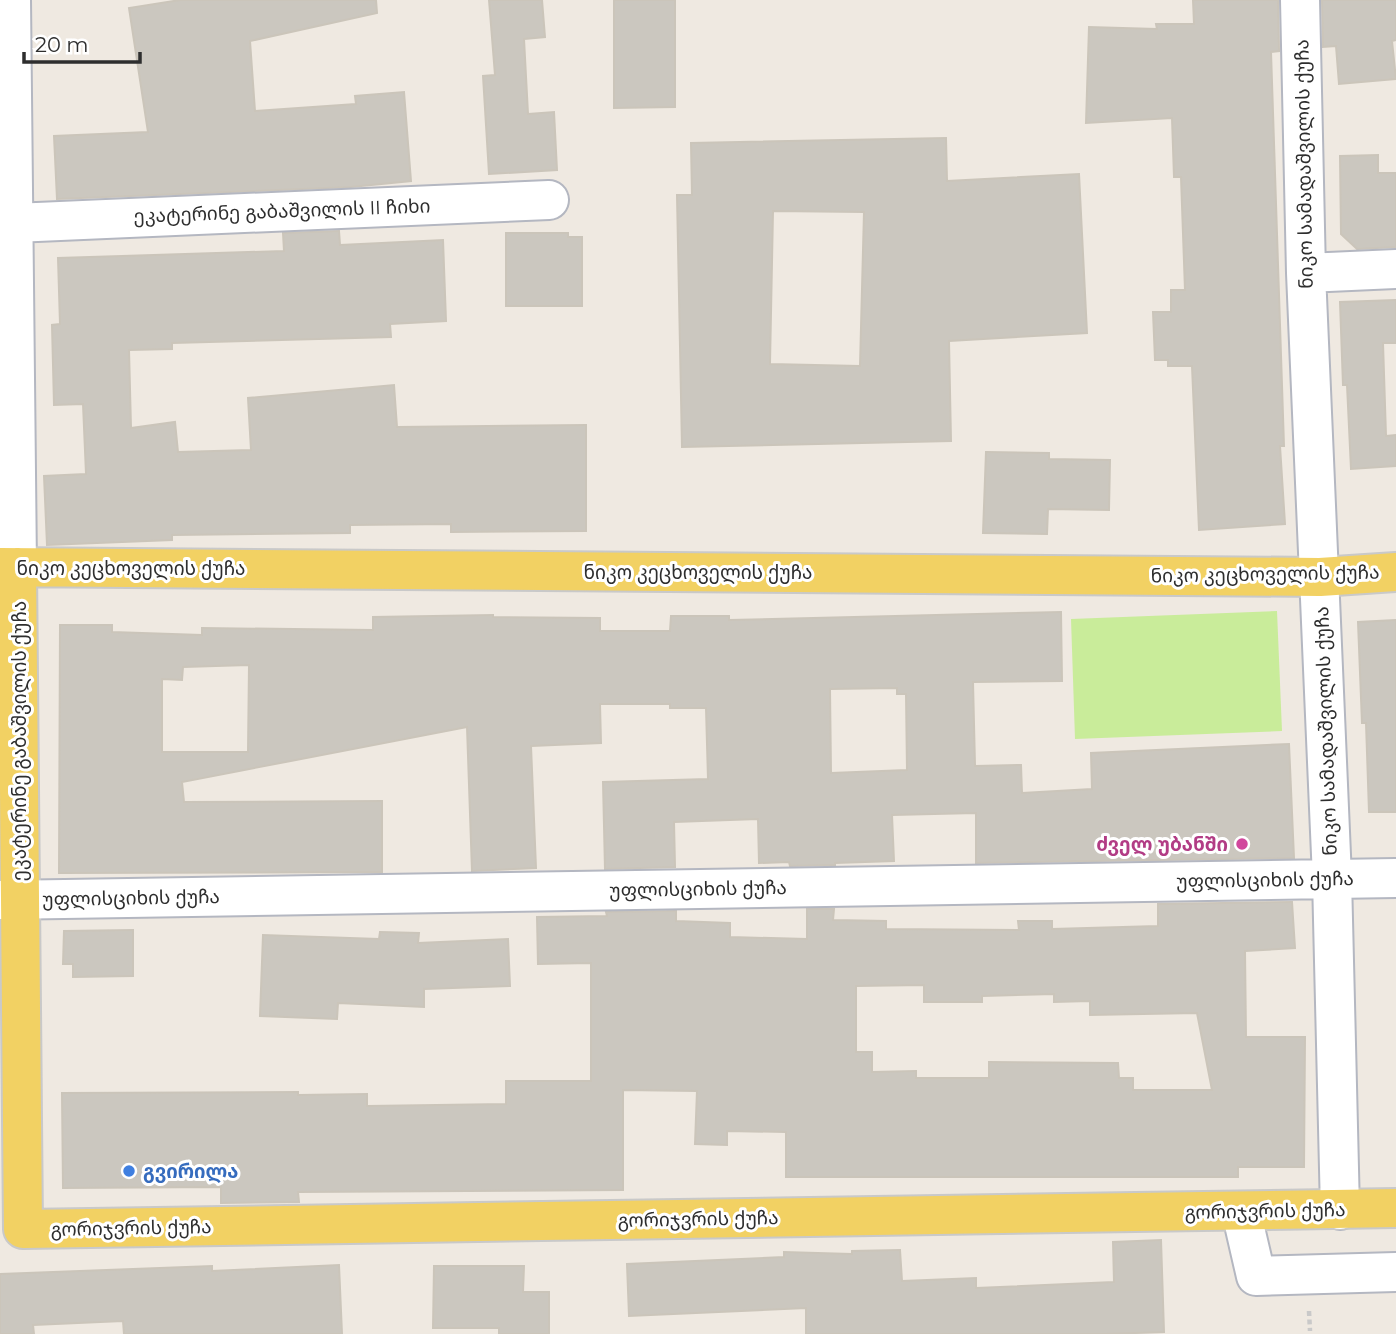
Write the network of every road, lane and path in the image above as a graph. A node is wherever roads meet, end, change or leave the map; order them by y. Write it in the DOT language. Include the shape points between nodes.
graph roads {
  1 [pos="11,0"];
  2 [pos="1300,0"];
  3 [pos="549,200"];
  4 [pos="14,223"];
  5 [pos="7,265"];
  6 [pos="1396,269"];
  7 [pos="1306,273"];
  8 [pos="9,567"];
  9 [pos="1396,572"];
  10 [pos="1320,577"];
  11 [pos="1332,878"];
  12 [pos="1396,878"];
  13 [pos="10,900"];
  14 [pos="1396,1208"];
  15 [pos="1340,1210"];
  16 [pos="1241,1211"];
  17 [pos="12,1230"];
  18 [pos="1396,1272"];
  1 -- 4 [label="street, ეკატერინე გაბაშვილის ქუჩა"];
  2 -- 7 [label="street, ნიკო სამადაშვილის ქუჩა"];
  3 -- 4 [label="street, ეკატერინე გაბაშვილის II ჩიხი"];
  4 -- 5 [label="street, ეკატერინე გაბაშვილის ქუჩა"];
  5 -- 8 [label="street, ეკატერინე გაბაშვილის ქუჩა"];
  6 -- 7 [label="street"];
  7 -- 10 [label="street, ნიკო სამადაშვილის ქუჩა"];
  8 -- 10 [label="main road, ნიკო კეცხოველის ქუჩა"];
  8 -- 13 [label="main road, ეკატერინე გაბაშვილის ქუჩა"];
  9 -- 10 [label="main road, ნიკო კეცხოველის ქუჩა"];
  10 -- 11 [label="street, ნიკო სამადაშვილის ქუჩა"];
  11 -- 12 [label="street, უფლისციხის ქუჩა"];
  11 -- 13 [label="street, უფლისციხის ქუჩა"];
  11 -- 15 [label="street, ნიკო სამადაშვილის ქუჩა"];
  13 -- 17 [label="main road, ეკატერინე გაბაშვილის ქუჩა"];
  14 -- 15 [label="main road, გორიჯვრის ქუჩა"];
  15 -- 16 [label="main road, გორიჯვრის ქუჩა"];
  16 -- 17 [label="main road, გორიჯვრის ქუჩა"];
  16 -- 18 [label="street" via="1256,1276"];
}
